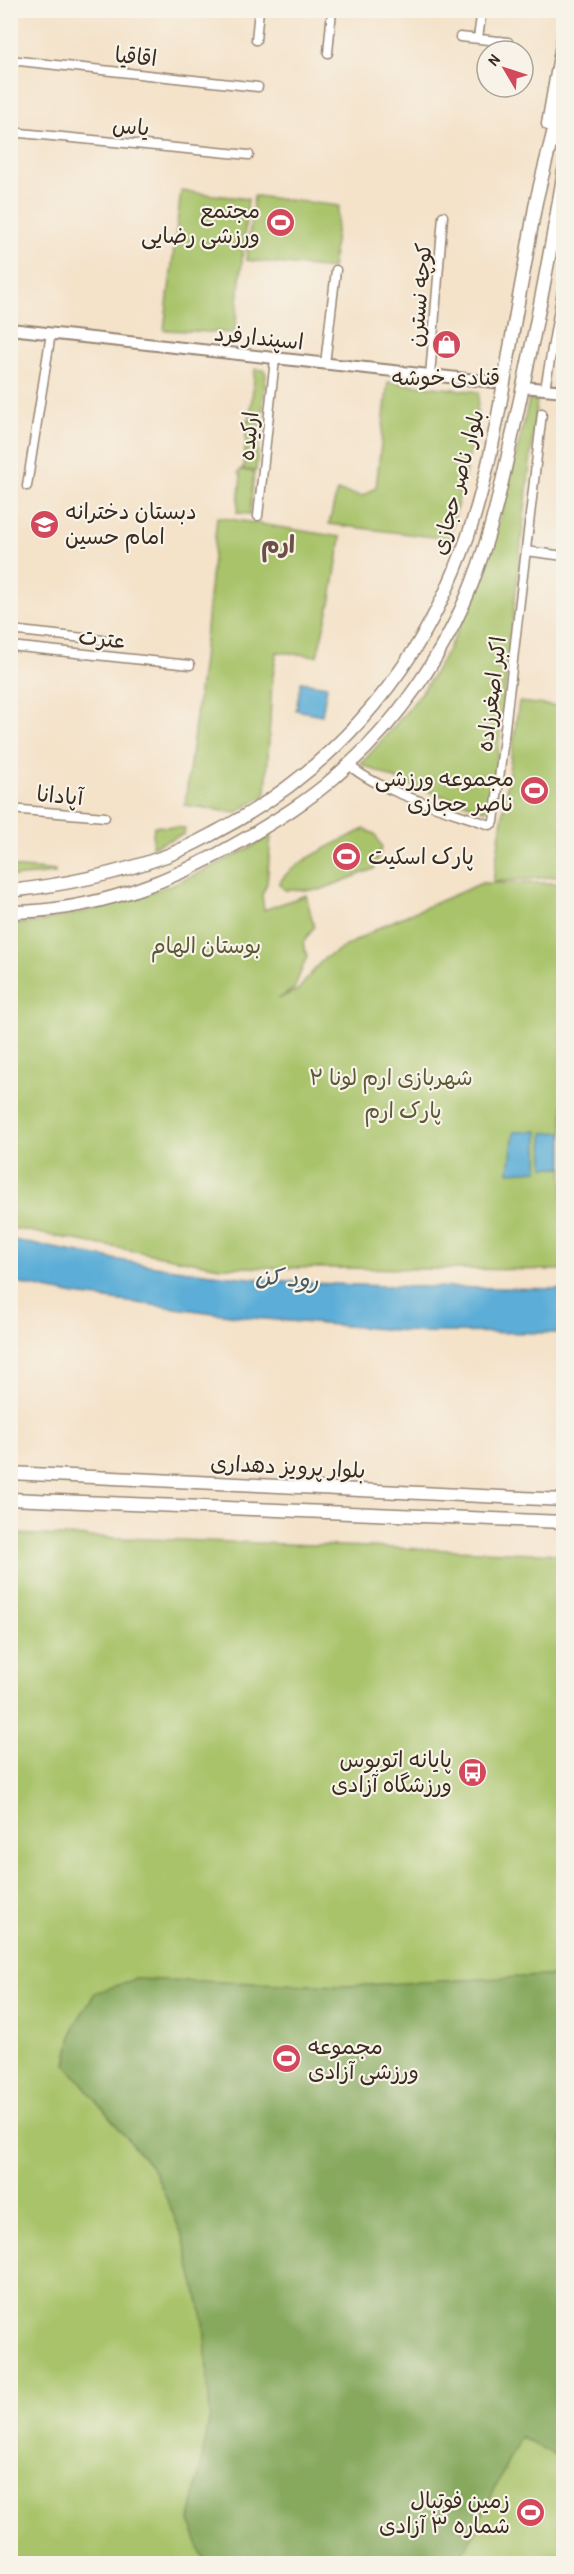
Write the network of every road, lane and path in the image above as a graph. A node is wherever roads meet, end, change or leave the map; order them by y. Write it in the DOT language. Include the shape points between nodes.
graph roads {
  1 [pos="259,10"];
  2 [pos="332,10"];
  3 [pos="482,10"];
  4 [pos="564,33"];
  5 [pos="460,37"];
  6 [pos="478,39"];
  7 [pos="256,40"];
  8 [pos="327,53"];
  9 [pos="10,60"];
  10 [pos="564,86"];
  11 [pos="258,87"];
  12 [pos="10,132"];
  13 [pos="249,155"];
  14 [pos="564,171"];
  15 [pos="564,183"];
  16 [pos="536,203"];
  17 [pos="558,204"];
  18 [pos="443,216"];
  19 [pos="558,235"];
  20 [pos="336,270"];
  21 [pos="564,280"];
  22 [pos="10,329"];
  23 [pos="51,333"];
  24 [pos="275,359"];
  25 [pos="325,364"];
  26 [pos="430,376"];
  27 [pos="503,383"];
  28 [pos="524,387"];
  29 [pos="545,389"];
  30 [pos="564,391"];
  31 [pos="542,413"];
  32 [pos="27,486"];
  33 [pos="258,516"];
  34 [pos="526,551"];
  35 [pos="564,556"];
  36 [pos="10,630"];
  37 [pos="112,641"];
  38 [pos="10,646"];
  39 [pos="190,665"];
  40 [pos="349,765"];
  41 [pos="10,809"];
  42 [pos="105,817"];
  43 [pos="10,891"];
  44 [pos="10,912"];
  45 [pos="10,1473"];
  46 [pos="10,1499"];
  47 [pos="564,1500"];
  48 [pos="564,1522"];
  1 -- 7 [label="street"];
  2 -- 8 [label="street"];
  3 -- 6 [label="street"];
  4 -- 16 [label="main road"];
  5 -- 6 [label="street"];
  9 -- 11 [label="street, اقاقیا"];
  10 -- 16 [label="main road, بلوار ناصر حجازی"];
  12 -- 13 [label="street, یاس"];
  14 -- 17 [label="main road, بلوار ناصر حجازی"];
  15 -- 17 [label="main road"];
  16 -- 27 [label="main road, بلوار ناصر حجازی"];
  17 -- 19 [label="main road, بلوار ناصر حجازی"];
  18 -- 26 [label="street, کوچه نسترن"];
  19 -- 28 [label="main road, بلوار ناصر حجازی"];
  20 -- 25 [label="street"];
  21 -- 29 [label="street"];
  22 -- 23 [label="street, اسپندارفرد"];
  23 -- 24 [label="street, اسپندارفرد"];
  23 -- 32 [label="street"];
  24 -- 25 [label="street, اسپندارفرد"];
  24 -- 33 [label="street, ارکیده"];
  25 -- 26 [label="street, اسپندارفرد"];
  26 -- 27 [label="street, اسپندارفرد"];
  27 -- 43 [label="main road, بلوار ناصر حجازی" via="472,522 438,609 388,688 346,737 254,811 165,857 82,881"];
  28 -- 29 [label="street"];
  28 -- 40 [label="main road, بلوار ناصر حجازی" via="494,517 465,601 420,681"];
  29 -- 30 [label="street"];
  31 -- 34 [label="street, اکبر اصغرزاده"];
  34 -- 35 [label="street"];
  34 -- 40 [label="street, اکبر اصغرزاده" via="494,822 490,825 403,794 370,780"];
  36 -- 37 [label="street"];
  38 -- 39 [label="street, عترت"];
  40 -- 44 [label="main road, بلوار ناصر حجازی" via="276,820 215,856 153,884 114,897 32,912"];
  41 -- 42 [label="street, آپادانا"];
  45 -- 47 [label="main road, بلوار پرویز دهداری"];
  46 -- 48 [label="main road, بلوار پرویز دهداری"];
}
